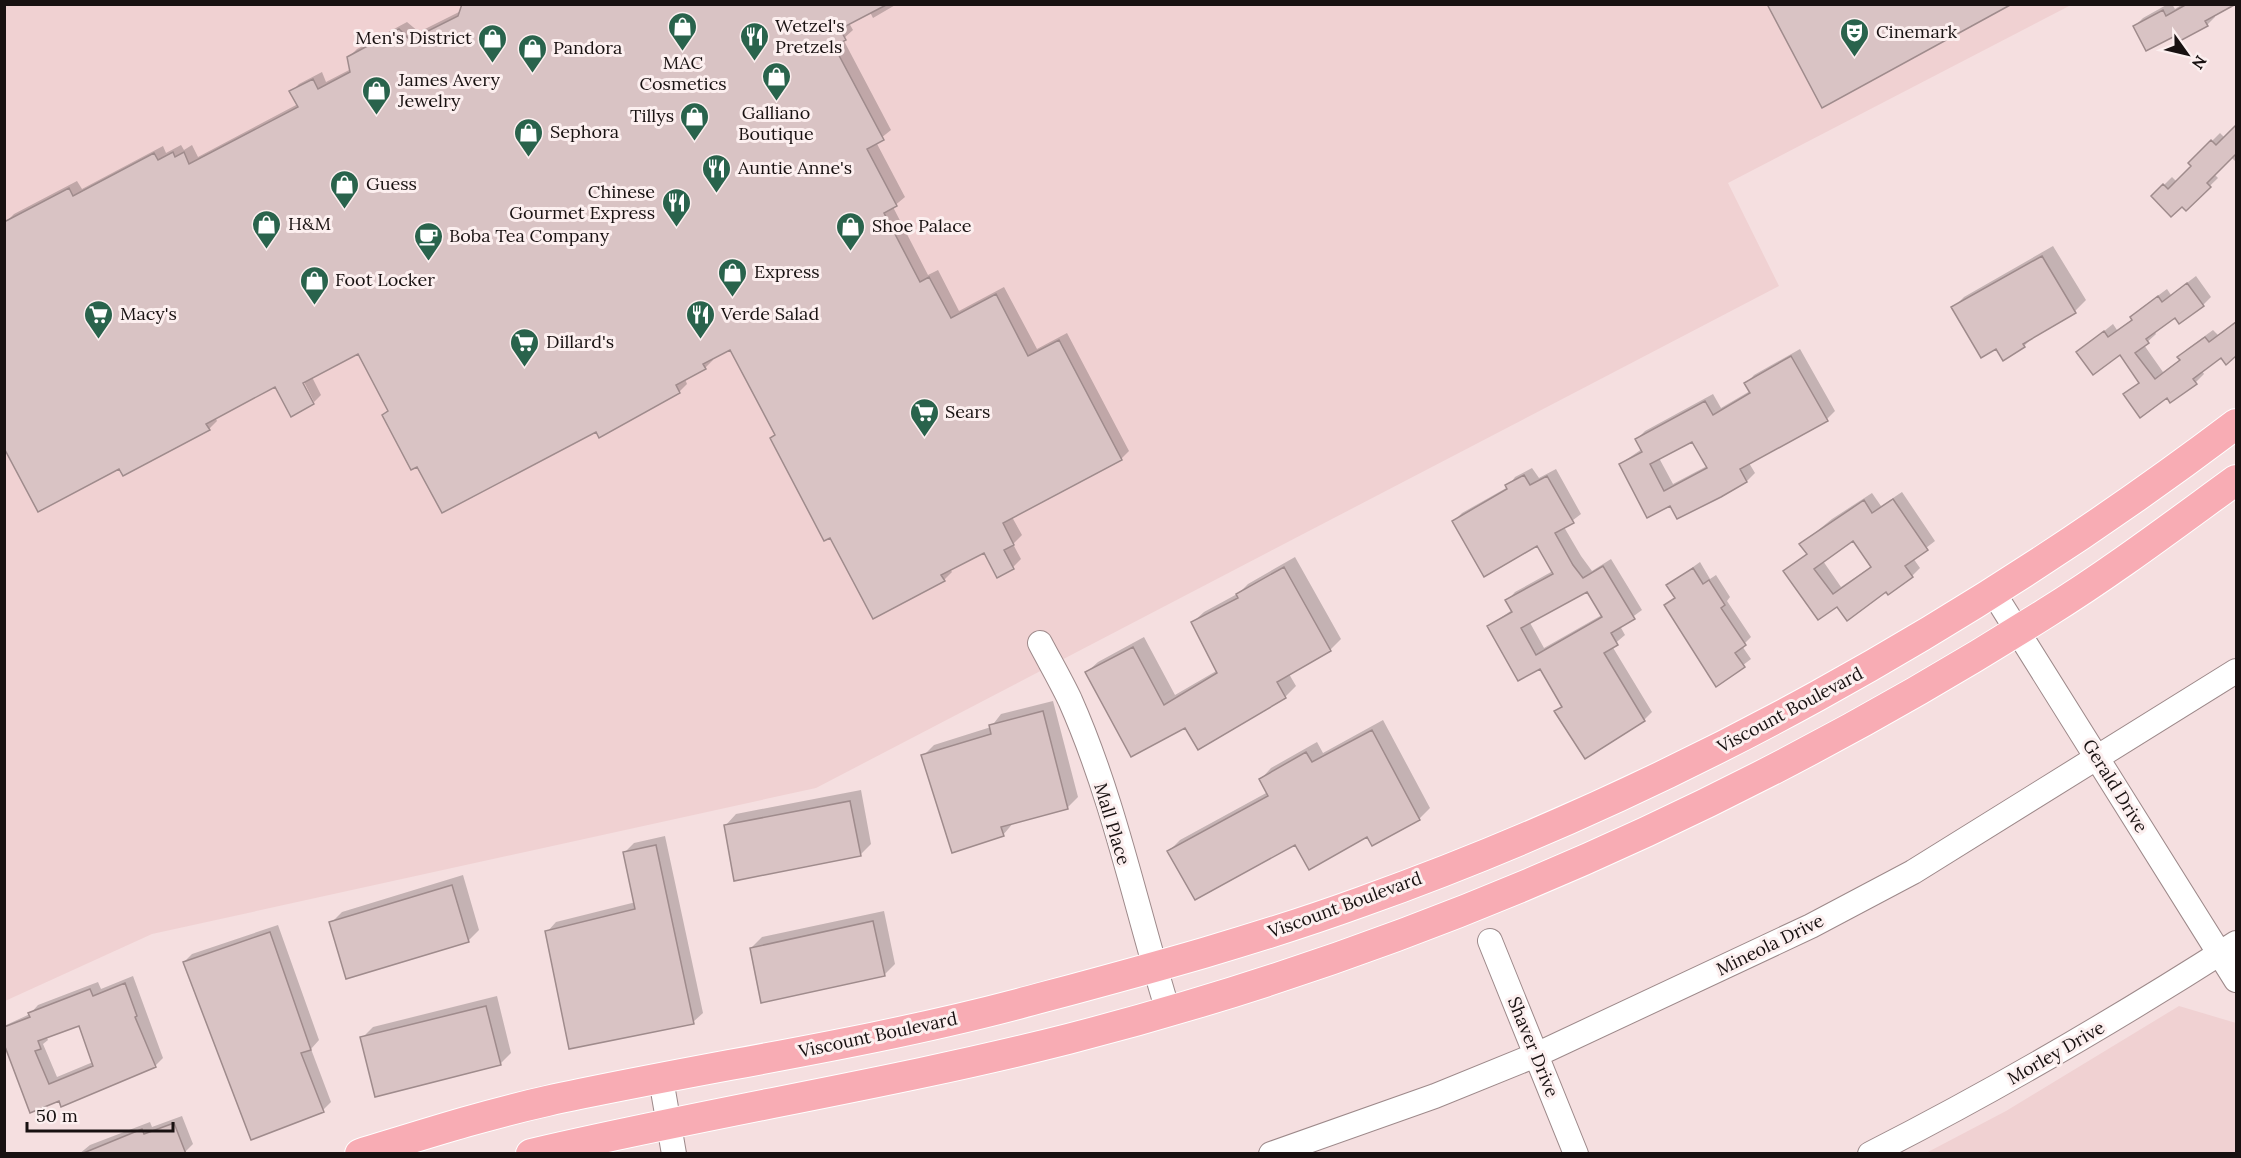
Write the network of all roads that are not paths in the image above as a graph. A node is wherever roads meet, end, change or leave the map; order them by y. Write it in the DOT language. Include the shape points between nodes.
graph roads {
  1 [pos="2236,424"];
  2 [pos="2236,480"];
  3 [pos="1993,592"];
  4 [pos="2017,631"];
  5 [pos="1040,643"];
  6 [pos="2236,671"];
  7 [pos="2097,759"];
  8 [pos="1513,843"];
  9 [pos="1530,884"];
  10 [pos="1490,941"];
  11 [pos="2228,948"];
  12 [pos="1154,966"];
  13 [pos="2236,980"];
  14 [pos="1168,1011"];
  15 [pos="1536,1055"];
  16 [pos="661,1079"];
  17 [pos="668,1122"];
  18 [pos="360,1154"];
  19 [pos="531,1154"];
  20 [pos="675,1154"];
  21 [pos="1271,1154"];
  22 [pos="1576,1154"];
  23 [pos="1870,1154"];
  1 -- 3 [label="main road, Viscount Boulevard" via="2117,511"];
  2 -- 4 [label="main road"];
  3 -- 4 [label="street, Gerald Drive"];
  3 -- 8 [label="main road, Viscount Boulevard" via="1913,644 1764,724 1607,803"];
  4 -- 7 [label="street, Gerald Drive"];
  4 -- 9 [label="main road" via="1955,670 1778,768 1664,825"];
  5 -- 12 [label="street, Mall Place" via="1070,699 1084,736"];
  6 -- 7 [label="street, Mineola Drive"];
  7 -- 11 [label="street, Gerald Drive"];
  7 -- 15 [label="street, Mineola Drive" via="1903,877 1779,941"];
  8 -- 9 [label="main road"];
  8 -- 12 [label="main road, Viscount Boulevard" via="1362,902"];
  9 -- 14 [label="main road" via="1384,941"];
  10 -- 15 [label="street, Shaver Drive"];
  11 -- 13 [label="street, Gerald Drive"];
  11 -- 23 [label="street, Morley Drive" via="2062,1051"];
  12 -- 14 [label="street, Mall Place"];
  12 -- 16 [label="main road, Viscount Boulevard" via="1012,1006"];
  14 -- 17 [label="main road" via="973,1062"];
  15 -- 21 [label="street, Mineola Drive" via="1435,1096"];
  15 -- 22 [label="street, Shaver Drive"];
  16 -- 17 [label="street"];
  16 -- 18 [label="main road, Viscount Boulevard" via="545,1102"];
  17 -- 19 [label="main road"];
  17 -- 20 [label="street"];
}
